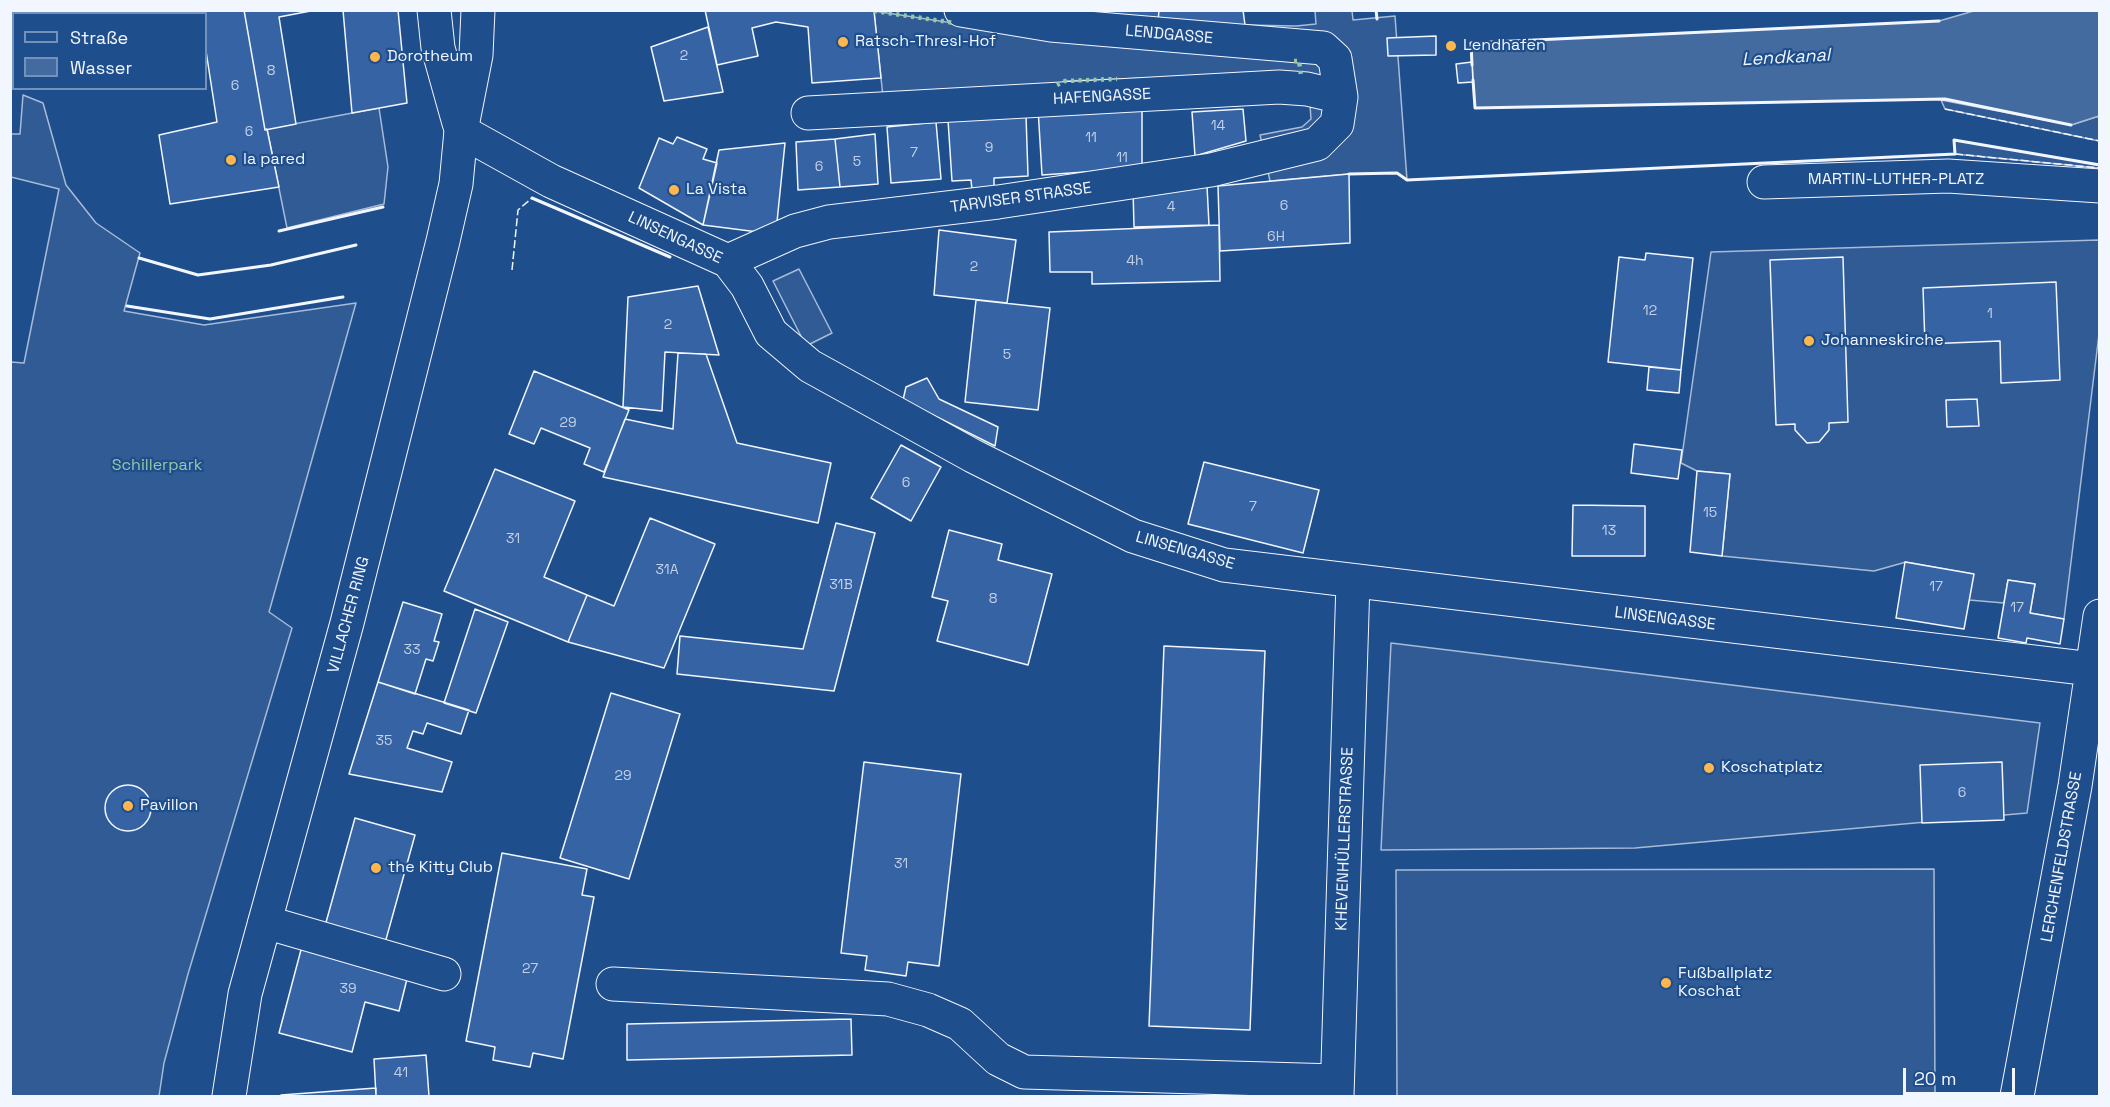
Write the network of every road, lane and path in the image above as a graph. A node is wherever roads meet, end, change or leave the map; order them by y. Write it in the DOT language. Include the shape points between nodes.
graph roads {
  1 [pos="434,10"];
  2 [pos="478,10"];
  3 [pos="961,10"];
  4 [pos="1341,97"];
  5 [pos="808,113"];
  6 [pos="461,131"];
  7 [pos="1764,182"];
  8 [pos="2100,186"];
  9 [pos="728,261"];
  10 [pos="1353,582"];
  11 [pos="2100,616"];
  12 [pos="2096,670"];
  13 [pos="265,922"];
  14 [pos="444,974"];
  15 [pos="613,984"];
  16 [pos="1337,1089"];
  17 [pos="229,1096"];
  18 [pos="2017,1096"];
  1 -- 6 [label="street, VILLACHER RING" via="438,48"];
  2 -- 6 [label="street, VILLACHER RING" via="476,55"];
  3 -- 4 [label="street, LENDGASSE" via="1051,25 1323,48 1335,59"];
  4 -- 5 [label="street, HAFENGASSE" via="1279,87"];
  4 -- 9 [label="street, TARVISER STRASSE" via="1336,124 1317,144 1211,170 829,222 795,231"];
  6 -- 9 [label="street, LINSENGASSE" via="551,181"];
  6 -- 13 [label="street, VILLACHER RING" via="456,184 408,390"];
  7 -- 8 [label="street, MARTIN-LUTHER-PLATZ" via="1948,176"];
  9 -- 10 [label="street, LINSENGASSE" via="747,286 771,333 810,366 984,461 1133,536 1224,565"];
  10 -- 12 [label="street, LINSENGASSE"];
  10 -- 16 [label="street, KHEVENHÜLLERSTRASSE"];
  11 -- 12 [label="street, LERCHENFELDSTRASSE"];
  12 -- 18 [label="street, LERCHENFELDSTRASSE"];
  13 -- 14 [label="street"];
  13 -- 17 [label="street, VILLACHER RING" via="245,994"];
  15 -- 16 [label="street" via="888,999 960,1024 998,1059 1024,1072"];
}
